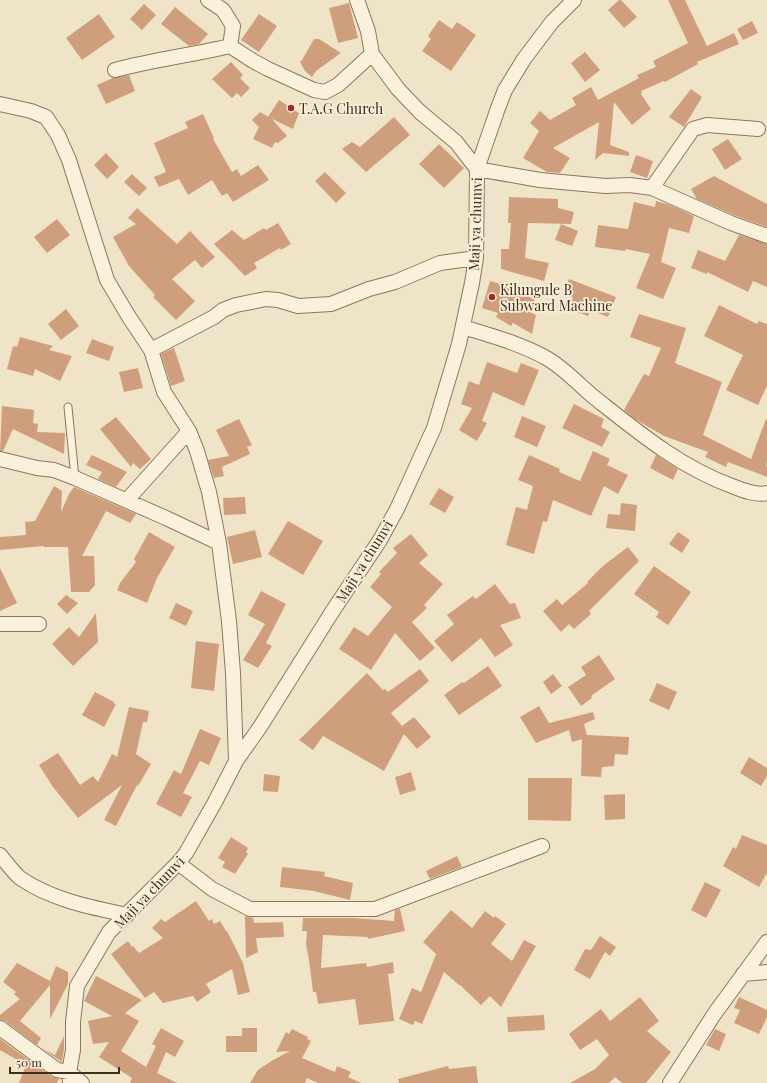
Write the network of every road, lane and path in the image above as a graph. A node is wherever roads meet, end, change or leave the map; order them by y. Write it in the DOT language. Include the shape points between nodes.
graph roads {
  1 [pos="208,0"];
  2 [pos="357,0"];
  3 [pos="574,0"];
  4 [pos="230,46"];
  5 [pos="372,54"];
  6 [pos="116,70"];
  7 [pos="0,104"];
  8 [pos="758,129"];
  9 [pos="477,169"];
  10 [pos="652,188"];
  11 [pos="767,236"];
  12 [pos="476,258"];
  13 [pos="463,327"];
  14 [pos="151,350"];
  15 [pos="68,407"];
  16 [pos="189,431"];
  17 [pos="0,459"];
  18 [pos="75,478"];
  19 [pos="767,493"];
  20 [pos="127,500"];
  21 [pos="219,543"];
  22 [pos="0,624"];
  23 [pos="39,624"];
  24 [pos="236,761"];
  25 [pos="542,846"];
  26 [pos="0,855"];
  27 [pos="178,863"];
  28 [pos="127,915"];
  29 [pos="767,942"];
  30 [pos="767,972"];
  31 [pos="743,974"];
  32 [pos="0,1028"];
  33 [pos="70,1078"];
  34 [pos="82,1083"];
  35 [pos="670,1083"];
  1 -- 4 [label="street" via="223,10 233,26"];
  2 -- 5 [label="street" via="368,31"];
  3 -- 9 [label="street, Maji ya chumvi" via="552,22 505,90"];
  4 -- 5 [label="street" via="268,68 314,90 325,92 338,85"];
  4 -- 6 [label="street"];
  5 -- 9 [label="street" via="398,89 420,112 456,142"];
  7 -- 14 [label="street" via="46,117 58,135 69,160 107,280"];
  8 -- 10 [label="street" via="707,125 693,129"];
  9 -- 10 [label="street" via="540,180"];
  9 -- 12 [label="street, Maji ya chumvi"];
  10 -- 11 [label="street"];
  12 -- 13 [label="street, Maji ya chumvi"];
  12 -- 14 [label="street" via="440,263 331,304 298,306 266,298 236,305"];
  13 -- 19 [label="street" via="508,340 549,360 643,436 708,477 738,489"];
  13 -- 24 [label="street, Maji ya chumvi" via="434,428 397,509 380,540"];
  14 -- 16 [label="street" via="164,392"];
  15 -- 18 [label="lane"];
  16 -- 20 [label="street"];
  16 -- 21 [label="street" via="209,492"];
  17 -- 18 [label="street" via="54,470"];
  18 -- 20 [label="street"];
  20 -- 21 [label="street"];
  21 -- 24 [label="street" via="229,621"];
  22 -- 23 [label="street"];
  24 -- 27 [label="street, Maji ya chumvi"];
  25 -- 27 [label="street" via="375,909 250,910 212,889"];
  26 -- 28 [label="street" via="19,877 52,896"];
  27 -- 28 [label="street, Maji ya chumvi"];
  28 -- 33 [label="street, Maji ya chumvi" via="109,932 77,986"];
  29 -- 31 [label="street"];
  30 -- 31 [label="street"];
  31 -- 35 [label="street"];
  32 -- 33 [label="street"];
  33 -- 34 [label="street"];
}
